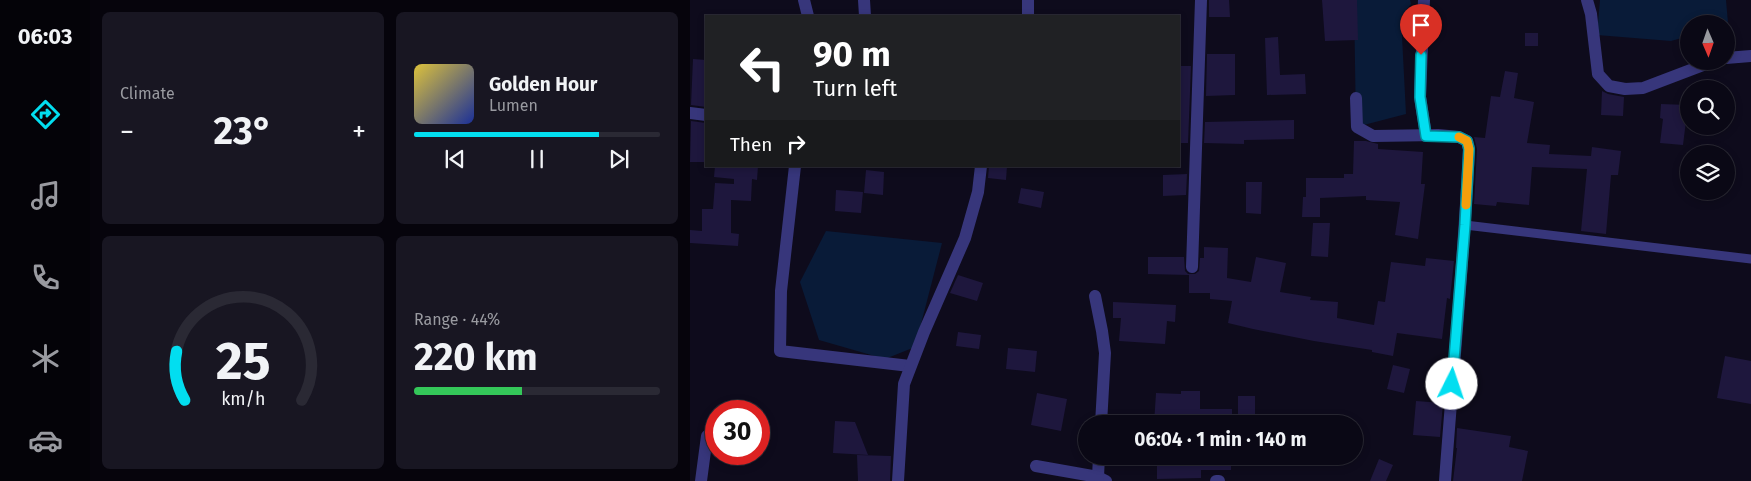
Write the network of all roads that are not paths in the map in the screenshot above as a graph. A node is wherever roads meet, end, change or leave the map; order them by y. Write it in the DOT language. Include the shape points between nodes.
graph roads {
  1 [pos="804,0"];
  2 [pos="864,0"];
  3 [pos="1028,0"];
  4 [pos="1202,0"];
  5 [pos="1424,0"];
  6 [pos="1587,0"];
  7 [pos="808,15"];
  8 [pos="865,15"];
  9 [pos="1028,15"];
  10 [pos="1751,56"];
  11 [pos="1735,57"];
  12 [pos="1690,70"];
  13 [pos="1356,98"];
  14 [pos="690,113"];
  15 [pos="705,115"];
  16 [pos="1426,136"];
  17 [pos="795,167"];
  18 [pos="981,167"];
  19 [pos="1465,225"];
  20 [pos="1751,259"];
  21 [pos="1192,267"];
  22 [pos="1095,296"];
  23 [pos="910,366"];
  24 [pos="1102,415"];
  25 [pos="705,451"];
  26 [pos="1100,465"];
  27 [pos="1036,466"];
  28 [pos="1102,479"];
  29 [pos="701,481"];
  30 [pos="898,481"];
  31 [pos="1445,481"];
  1 -- 7 [label="street"];
  2 -- 8 [label="street"];
  3 -- 9 [label="street"];
  4 -- 21 [label="street"];
  5 -- 16 [label="street" via="1420,97"];
  6 -- 12 [label="street" via="1598,74 1609,86 1643,88"];
  10 -- 11 [label="street"];
  13 -- 16 [label="street" via="1357,127 1373,136"];
  14 -- 15 [label="street"];
  16 -- 19 [label="street" via="1459,137 1467,141"];
  17 -- 23 [label="street" via="781,291 780,351"];
  18 -- 23 [label="street" via="978,192 965,238"];
  19 -- 20 [label="lane"];
  19 -- 31 [label="street"];
  22 -- 24 [label="street" via="1105,353"];
  23 -- 30 [label="street" via="904,384"];
  25 -- 29 [label="street"];
  26 -- 28 [label="street"];
  27 -- 28 [label="street"];
}
